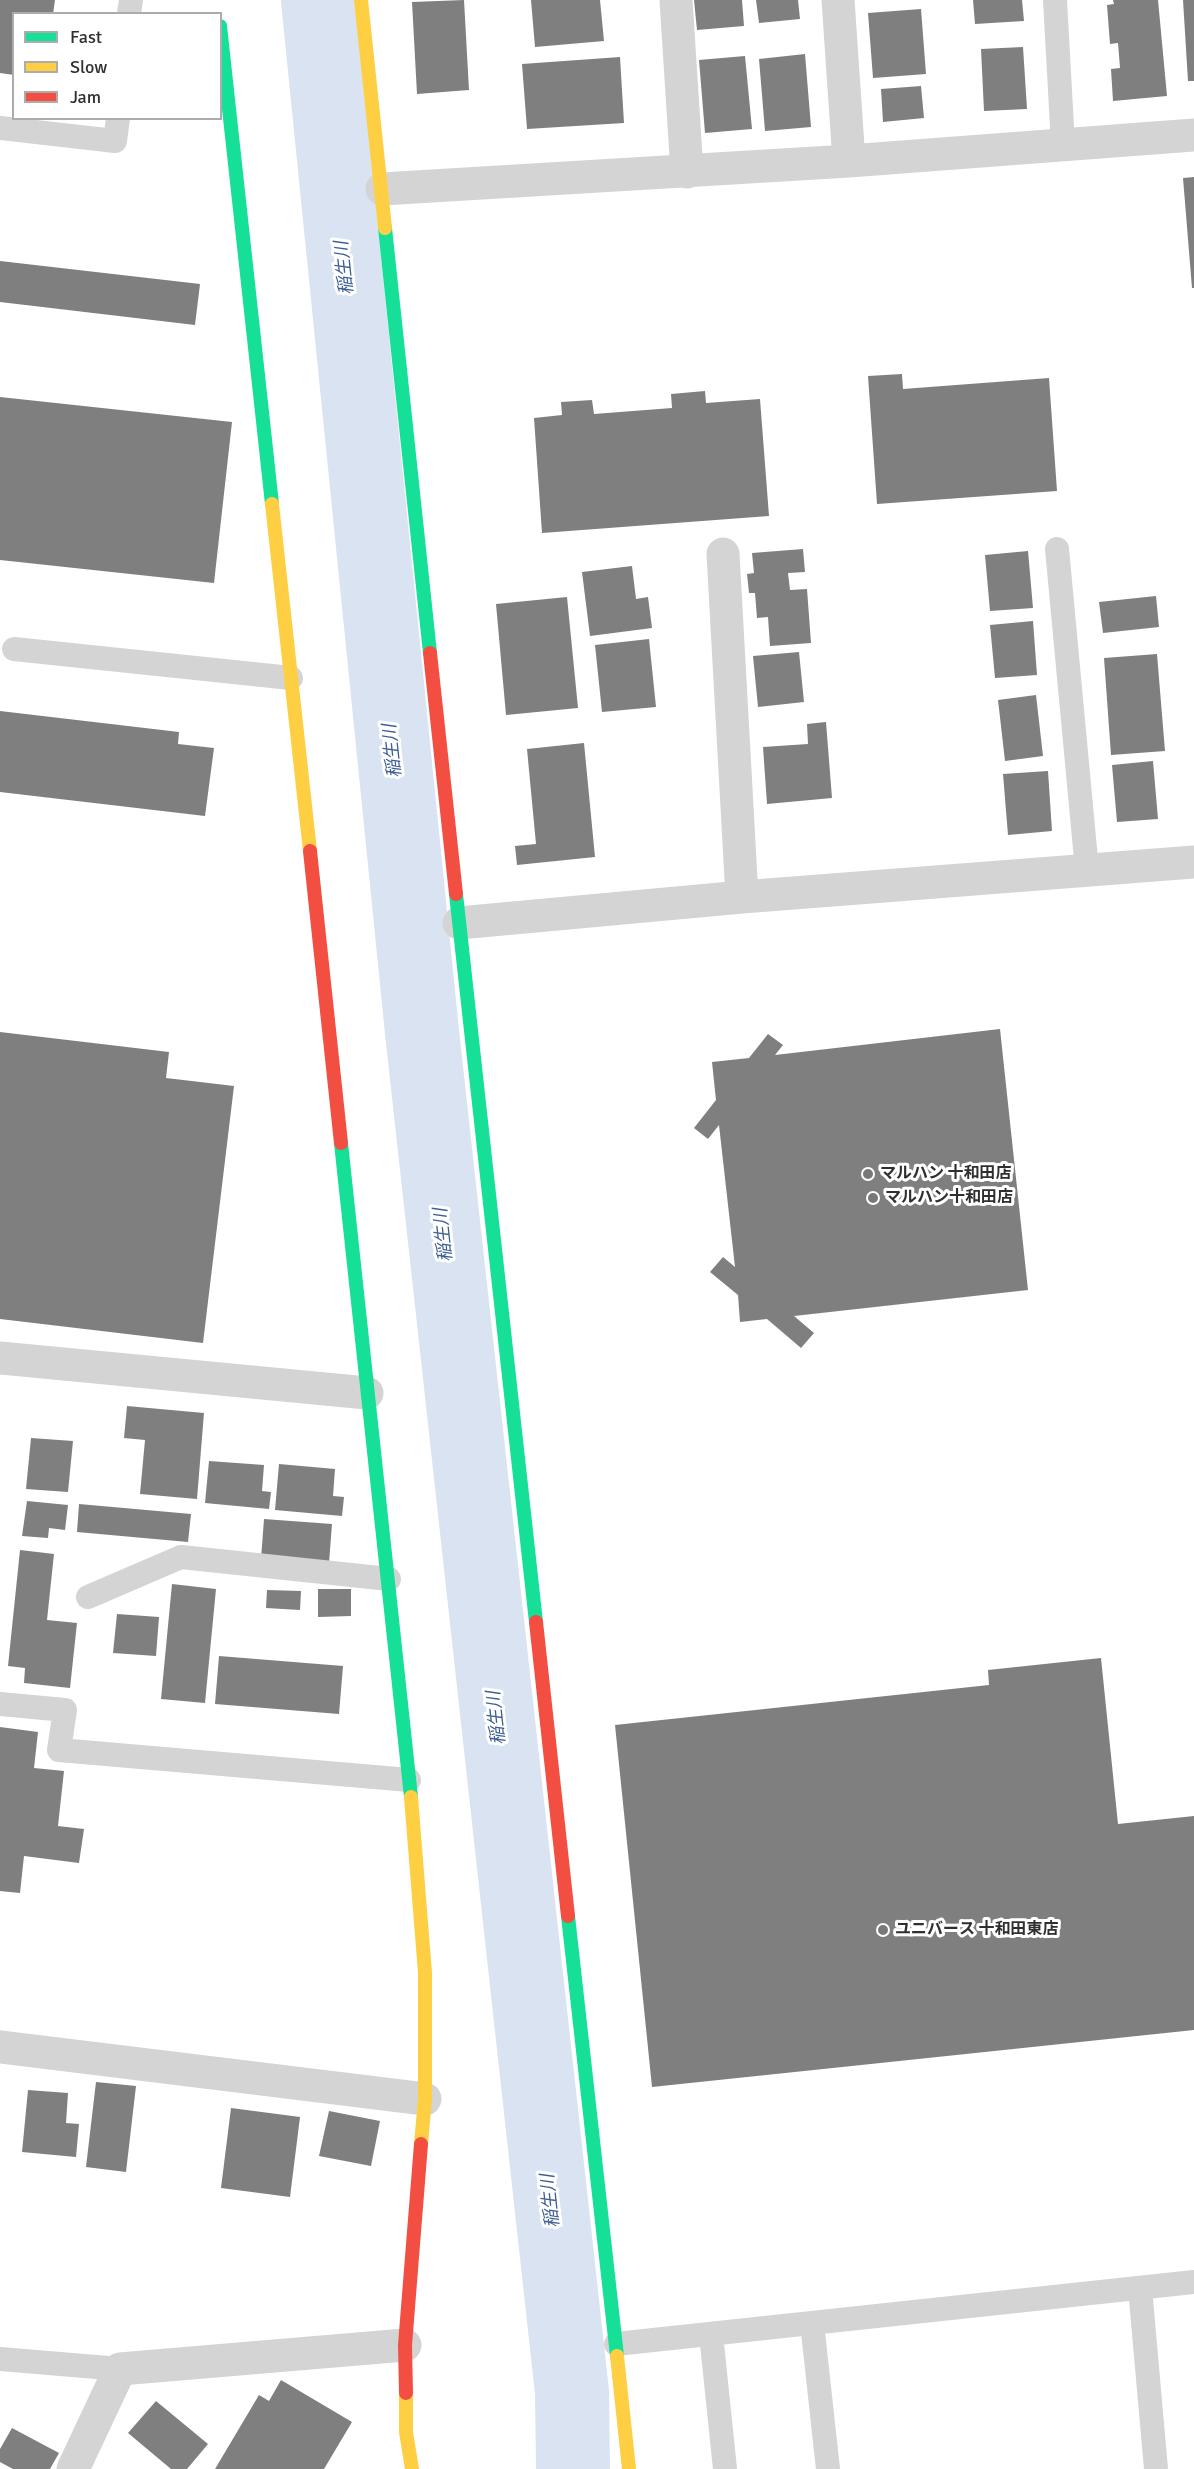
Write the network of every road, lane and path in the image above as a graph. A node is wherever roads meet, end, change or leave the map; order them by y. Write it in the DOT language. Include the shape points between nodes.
graph roads {
  1 [pos="361,0"];
  2 [pos="676,0"];
  3 [pos="838,0"];
  4 [pos="1055,0"];
  5 [pos="222,44"];
  6 [pos="118,120"];
  7 [pos="0,128"];
  8 [pos="1194,135"];
  9 [pos="1063,145"];
  10 [pos="849,161"];
  11 [pos="687,172"];
  12 [pos="381,189"];
  13 [pos="1057,549"];
  14 [pos="723,554"];
  15 [pos="14,649"];
  16 [pos="291,678"];
  17 [pos="1194,862"];
  18 [pos="1087,870"];
  19 [pos="742,897"];
  20 [pos="459,923"];
  21 [pos="0,1358"];
  22 [pos="367,1393"];
  23 [pos="389,1579"];
  24 [pos="88,1597"];
  25 [pos="0,1704"];
  26 [pos="409,1780"];
  27 [pos="0,2046"];
  28 [pos="425,2099"];
  29 [pos="1194,2282"];
  30 [pos="1140,2288"];
  31 [pos="812,2323"];
  32 [pos="711,2334"];
  33 [pos="616,2344"];
  34 [pos="405,2345"];
  35 [pos="0,2359"];
  36 [pos="120,2369"];
  37 [pos="73,2469"];
  38 [pos="412,2469"];
  39 [pos="628,2469"];
  40 [pos="725,2469"];
  41 [pos="828,2469"];
  42 [pos="1156,2469"];
  1 -- 12 [label="street"];
  2 -- 11 [label="street"];
  3 -- 10 [label="street"];
  4 -- 9 [label="lane"];
  5 -- 16 [label="street"];
  6 -- 7 [label="lane" via="115,141"];
  8 -- 9 [label="street"];
  9 -- 10 [label="street"];
  10 -- 11 [label="street"];
  11 -- 12 [label="street"];
  12 -- 20 [label="street"];
  13 -- 18 [label="lane"];
  14 -- 19 [label="street"];
  15 -- 16 [label="lane"];
  16 -- 22 [label="street"];
  17 -- 18 [label="street"];
  18 -- 19 [label="street"];
  19 -- 20 [label="street"];
  20 -- 33 [label="street"];
  21 -- 22 [label="street"];
  22 -- 23 [label="street"];
  23 -- 24 [label="lane" via="181,1557"];
  23 -- 26 [label="street"];
  25 -- 26 [label="lane" via="65,1710 60,1750"];
  26 -- 28 [label="street" via="425,1973"];
  27 -- 28 [label="street"];
  28 -- 34 [label="street"];
  29 -- 30 [label="lane"];
  30 -- 31 [label="lane"];
  30 -- 42 [label="lane"];
  31 -- 32 [label="lane"];
  31 -- 41 [label="lane"];
  32 -- 33 [label="lane"];
  32 -- 40 [label="lane"];
  33 -- 39 [label="street"];
  34 -- 36 [label="street"];
  34 -- 38 [label="street" via="406,2432"];
  35 -- 36 [label="lane"];
  36 -- 37 [label="street"];
}
